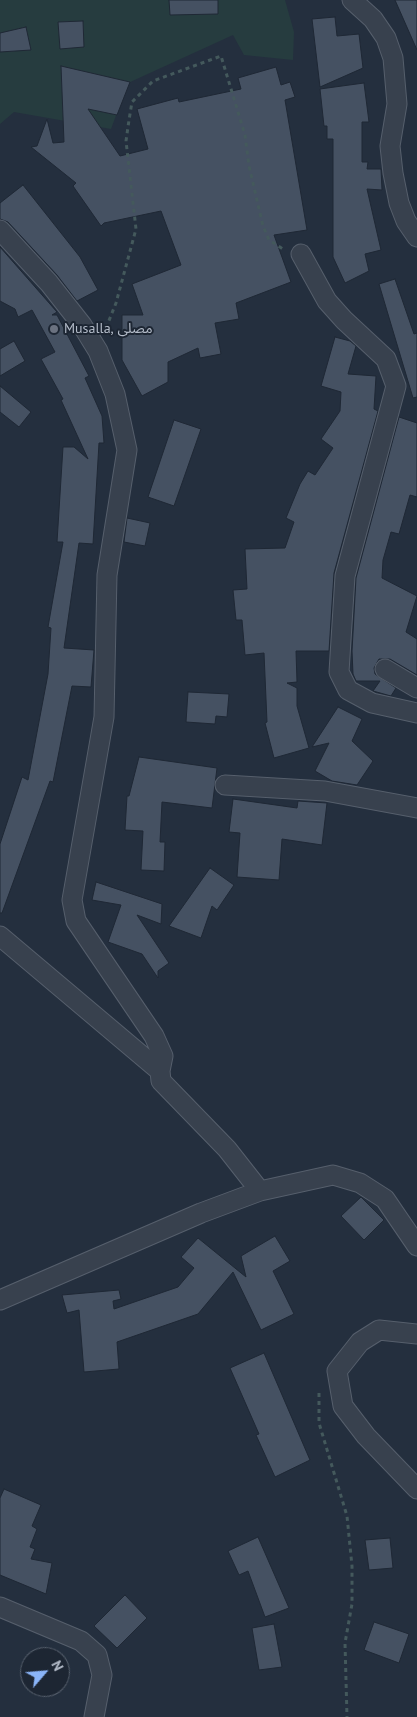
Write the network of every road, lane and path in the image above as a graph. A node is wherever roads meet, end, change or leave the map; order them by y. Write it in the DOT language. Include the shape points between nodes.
graph roads {
  1 [pos="352,0"];
  2 [pos="0,230"];
  3 [pos="417,237"];
  4 [pos="301,254"];
  5 [pos="98,351"];
  6 [pos="385,669"];
  7 [pos="417,688"];
  8 [pos="417,713"];
  9 [pos="225,785"];
  10 [pos="417,808"];
  11 [pos="0,936"];
  12 [pos="160,1071"];
  13 [pos="260,1191"];
  14 [pos="417,1246"];
  15 [pos="0,1300"];
  16 [pos="417,1334"];
  17 [pos="338,1371"];
  18 [pos="417,1489"];
  19 [pos="0,1607"];
  20 [pos="94,1717"];
  21 [pos="347,1717"];
  1 -- 3 [label="street" via="373,18 394,58 397,104 390,146 393,173 399,203"];
  2 -- 5 [label="street" via="50,283"];
  4 -- 5 [label="path" via="278,247 269,240 263,226 249,166 246,135 221,56 153,81 132,102 126,141 136,229 116,303"];
  4 -- 8 [label="street" via="327,301 386,360 396,386 345,576 339,672 348,690 372,703"];
  5 -- 12 [label="street" via="115,394 127,450 107,575 104,718 72,900 76,921 154,1036 163,1056"];
  6 -- 7 [label="street"];
  9 -- 10 [label="street" via="325,791"];
  11 -- 12 [label="street"];
  12 -- 13 [label="street" via="161,1081 227,1149"];
  13 -- 14 [label="street" via="332,1175 360,1183 385,1199"];
  13 -- 15 [label="street" via="201,1213"];
  16 -- 17 [label="street" via="380,1330 360,1342"];
  17 -- 18 [label="street" via="343,1406 366,1436"];
  17 -- 21 [label="path" via="329,1376 319,1390 319,1423 347,1516 352,1566 352,1604 345,1643"];
  19 -- 20 [label="street" via="81,1641 97,1655 102,1675"];
}
